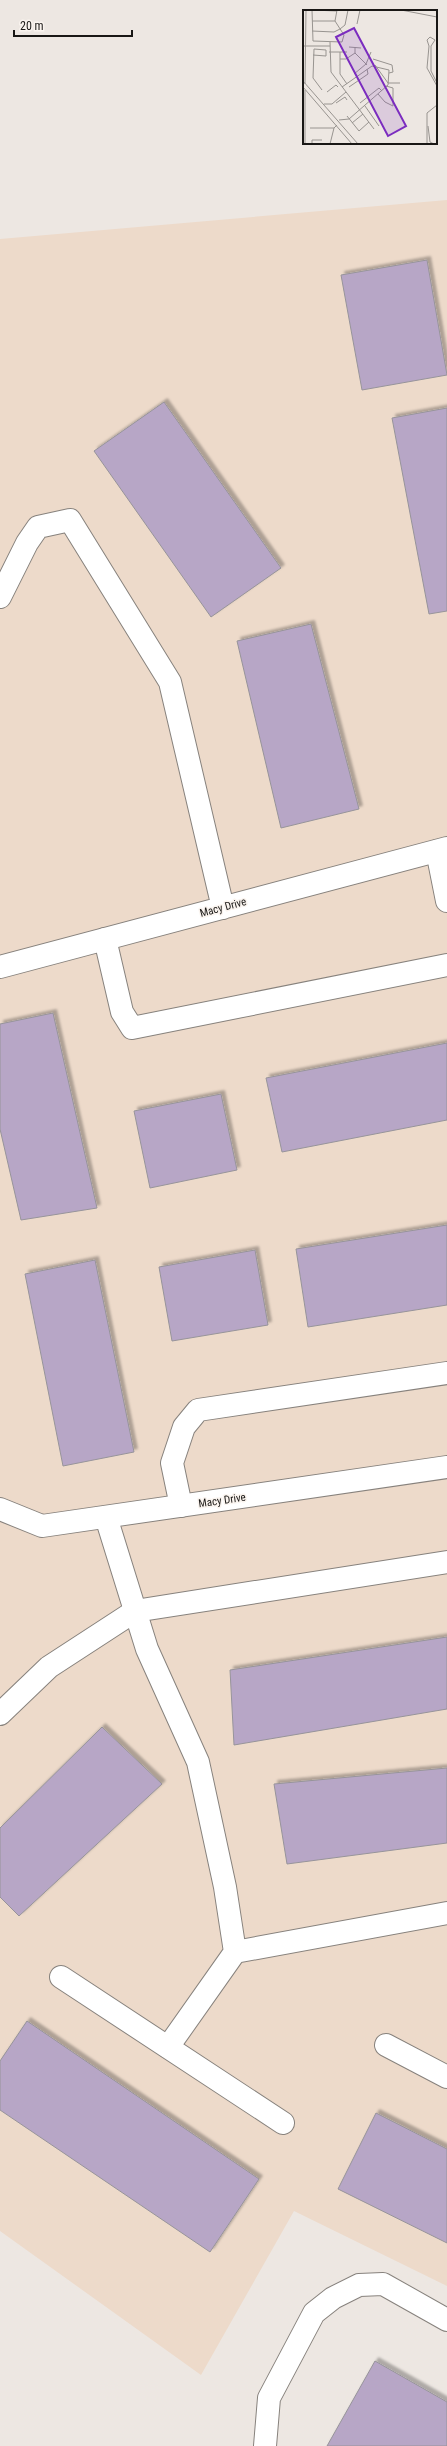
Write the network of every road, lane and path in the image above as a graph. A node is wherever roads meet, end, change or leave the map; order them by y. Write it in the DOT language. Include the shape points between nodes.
graph roads {
  1 [pos="0,597"];
  2 [pos="442,849"];
  3 [pos="447,900"];
  4 [pos="223,908"];
  5 [pos="105,940"];
  6 [pos="447,965"];
  7 [pos="0,967"];
  8 [pos="447,1373"];
  9 [pos="447,1467"];
  10 [pos="181,1506"];
  11 [pos="0,1509"];
  12 [pos="106,1517"];
  13 [pos="447,1562"];
  14 [pos="135,1611"];
  15 [pos="0,1714"];
  16 [pos="447,1913"];
  17 [pos="235,1952"];
  18 [pos="61,1977"];
  19 [pos="386,2045"];
  20 [pos="168,2047"];
  21 [pos="447,2077"];
  22 [pos="283,2123"];
  23 [pos="447,2320"];
  24 [pos="265,2446"];
  1 -- 4 [label="street" via="27,543 38,527 70,520 170,682"];
  2 -- 3 [label="street"];
  2 -- 4 [label="street, Macy Drive"];
  4 -- 5 [label="street, Macy Drive"];
  5 -- 6 [label="street" via="122,1012 132,1028"];
  5 -- 7 [label="street, Macy Drive"];
  8 -- 10 [label="street" via="198,1410 184,1427 172,1463"];
  9 -- 10 [label="street, Macy Drive"];
  10 -- 12 [label="street, Macy Drive"];
  11 -- 12 [label="street, Macy Drive" via="42,1526"];
  12 -- 14 [label="street"];
  13 -- 14 [label="street"];
  14 -- 15 [label="street" via="49,1667"];
  14 -- 17 [label="street" via="147,1649 198,1762 225,1887"];
  16 -- 17 [label="street"];
  17 -- 20 [label="street"];
  18 -- 20 [label="street"];
  19 -- 21 [label="street"];
  20 -- 22 [label="street"];
  23 -- 24 [label="street" via="383,2284 359,2285 333,2298 314,2313 269,2398"];
}
